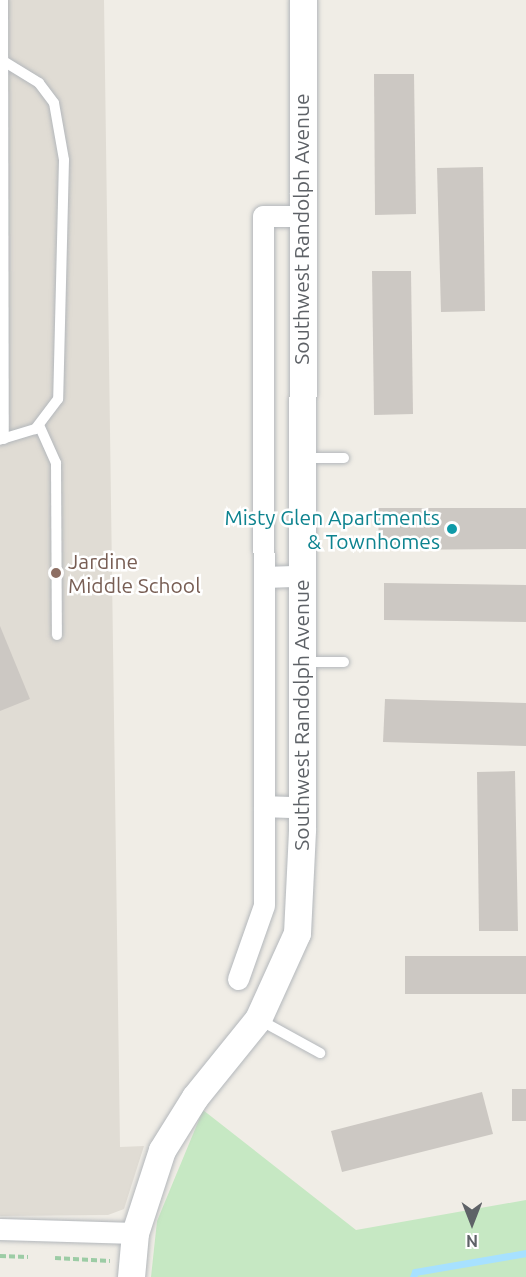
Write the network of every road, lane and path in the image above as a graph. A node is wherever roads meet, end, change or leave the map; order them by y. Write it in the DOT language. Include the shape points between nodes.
graph roads {
  1 [pos="3,0"];
  2 [pos="303,0"];
  3 [pos="0,59"];
  4 [pos="299,216"];
  5 [pos="39,425"];
  6 [pos="2,439"];
  7 [pos="300,458"];
  8 [pos="345,458"];
  9 [pos="301,576"];
  10 [pos="264,577"];
  11 [pos="57,635"];
  12 [pos="302,662"];
  13 [pos="345,662"];
  14 [pos="264,806"];
  15 [pos="302,807"];
  16 [pos="238,979"];
  17 [pos="258,1018"];
  18 [pos="320,1053"];
  19 [pos="0,1229"];
  20 [pos="135,1233"];
  21 [pos="0,1256"];
  22 [pos="28,1257"];
  23 [pos="56,1258"];
  24 [pos="124,1269"];
  1 -- 3 [label="lane"];
  2 -- 4 [label="street, Southwest Randolph Avenue"];
  3 -- 5 [label="lane" via="39,83 54,103 63,135 62,379 58,399"];
  3 -- 6 [label="lane"];
  4 -- 7 [label="street, Southwest Randolph Avenue"];
  4 -- 10 [label="street" via="263,216"];
  5 -- 6 [label="lane"];
  5 -- 11 [label="lane" via="56,464"];
  7 -- 8 [label="lane"];
  7 -- 9 [label="street, Southwest Randolph Avenue"];
  9 -- 10 [label="street"];
  9 -- 12 [label="street, Southwest Randolph Avenue"];
  10 -- 14 [label="street"];
  12 -- 13 [label="lane"];
  12 -- 15 [label="street, Southwest Randolph Avenue"];
  14 -- 15 [label="street"];
  14 -- 16 [label="street" via="264,905"];
  15 -- 17 [label="street, Southwest Randolph Avenue" via="297,933"];
  17 -- 18 [label="lane"];
  17 -- 20 [label="street, Southwest Randolph Avenue" via="181,1117 145,1192"];
  19 -- 20 [label="street"];
  20 -- 24 [label="street, Southwest Randolph Avenue"];
  21 -- 22 [label="path"];
  23 -- 24 [label="path"];
}
